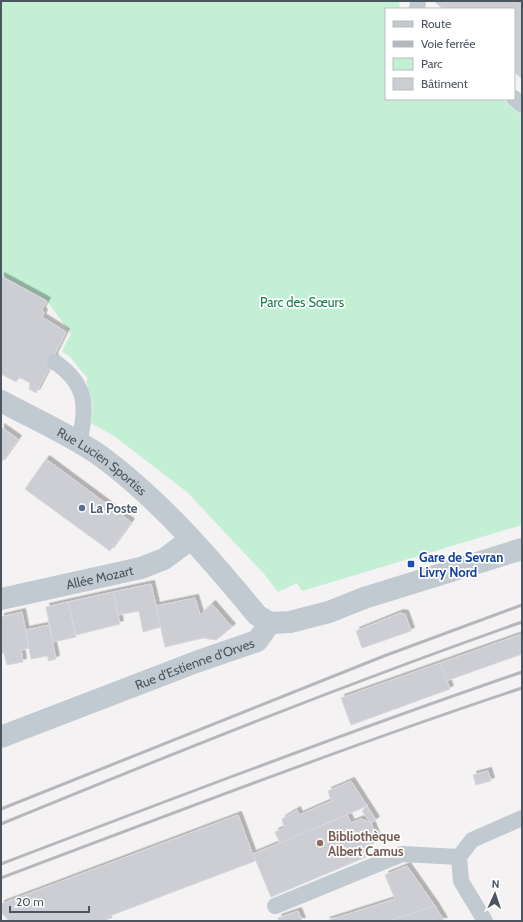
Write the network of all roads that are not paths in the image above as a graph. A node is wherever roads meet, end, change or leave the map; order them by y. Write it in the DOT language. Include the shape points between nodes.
graph roads {
  1 [pos="55,362"];
  2 [pos="1,401"];
  3 [pos="79,443"];
  4 [pos="191,539"];
  5 [pos="522,549"];
  6 [pos="1,599"];
  7 [pos="270,623"];
  8 [pos="1,737"];
  9 [pos="522,818"];
  10 [pos="458,857"];
  11 [pos="275,906"];
  12 [pos="485,921"];
  1 -- 3 [label="lane" via="73,378 84,402 84,419"];
  2 -- 3 [label="street, Rue Lucien Sportiss"];
  3 -- 4 [label="street, Rue Lucien Sportiss" via="148,494"];
  4 -- 6 [label="street, Allée Mozart" via="164,559 141,568"];
  4 -- 7 [label="street, Rue Lucien Sportiss" via="257,615"];
  5 -- 7 [label="street" via="364,598 328,612 290,622"];
  7 -- 8 [label="street, Rue d'Estienne d'Orves" via="257,641"];
  9 -- 10 [label="lane" via="472,840"];
  10 -- 11 [label="lane" via="402,854"];
  10 -- 12 [label="lane" via="461,881"];
}
